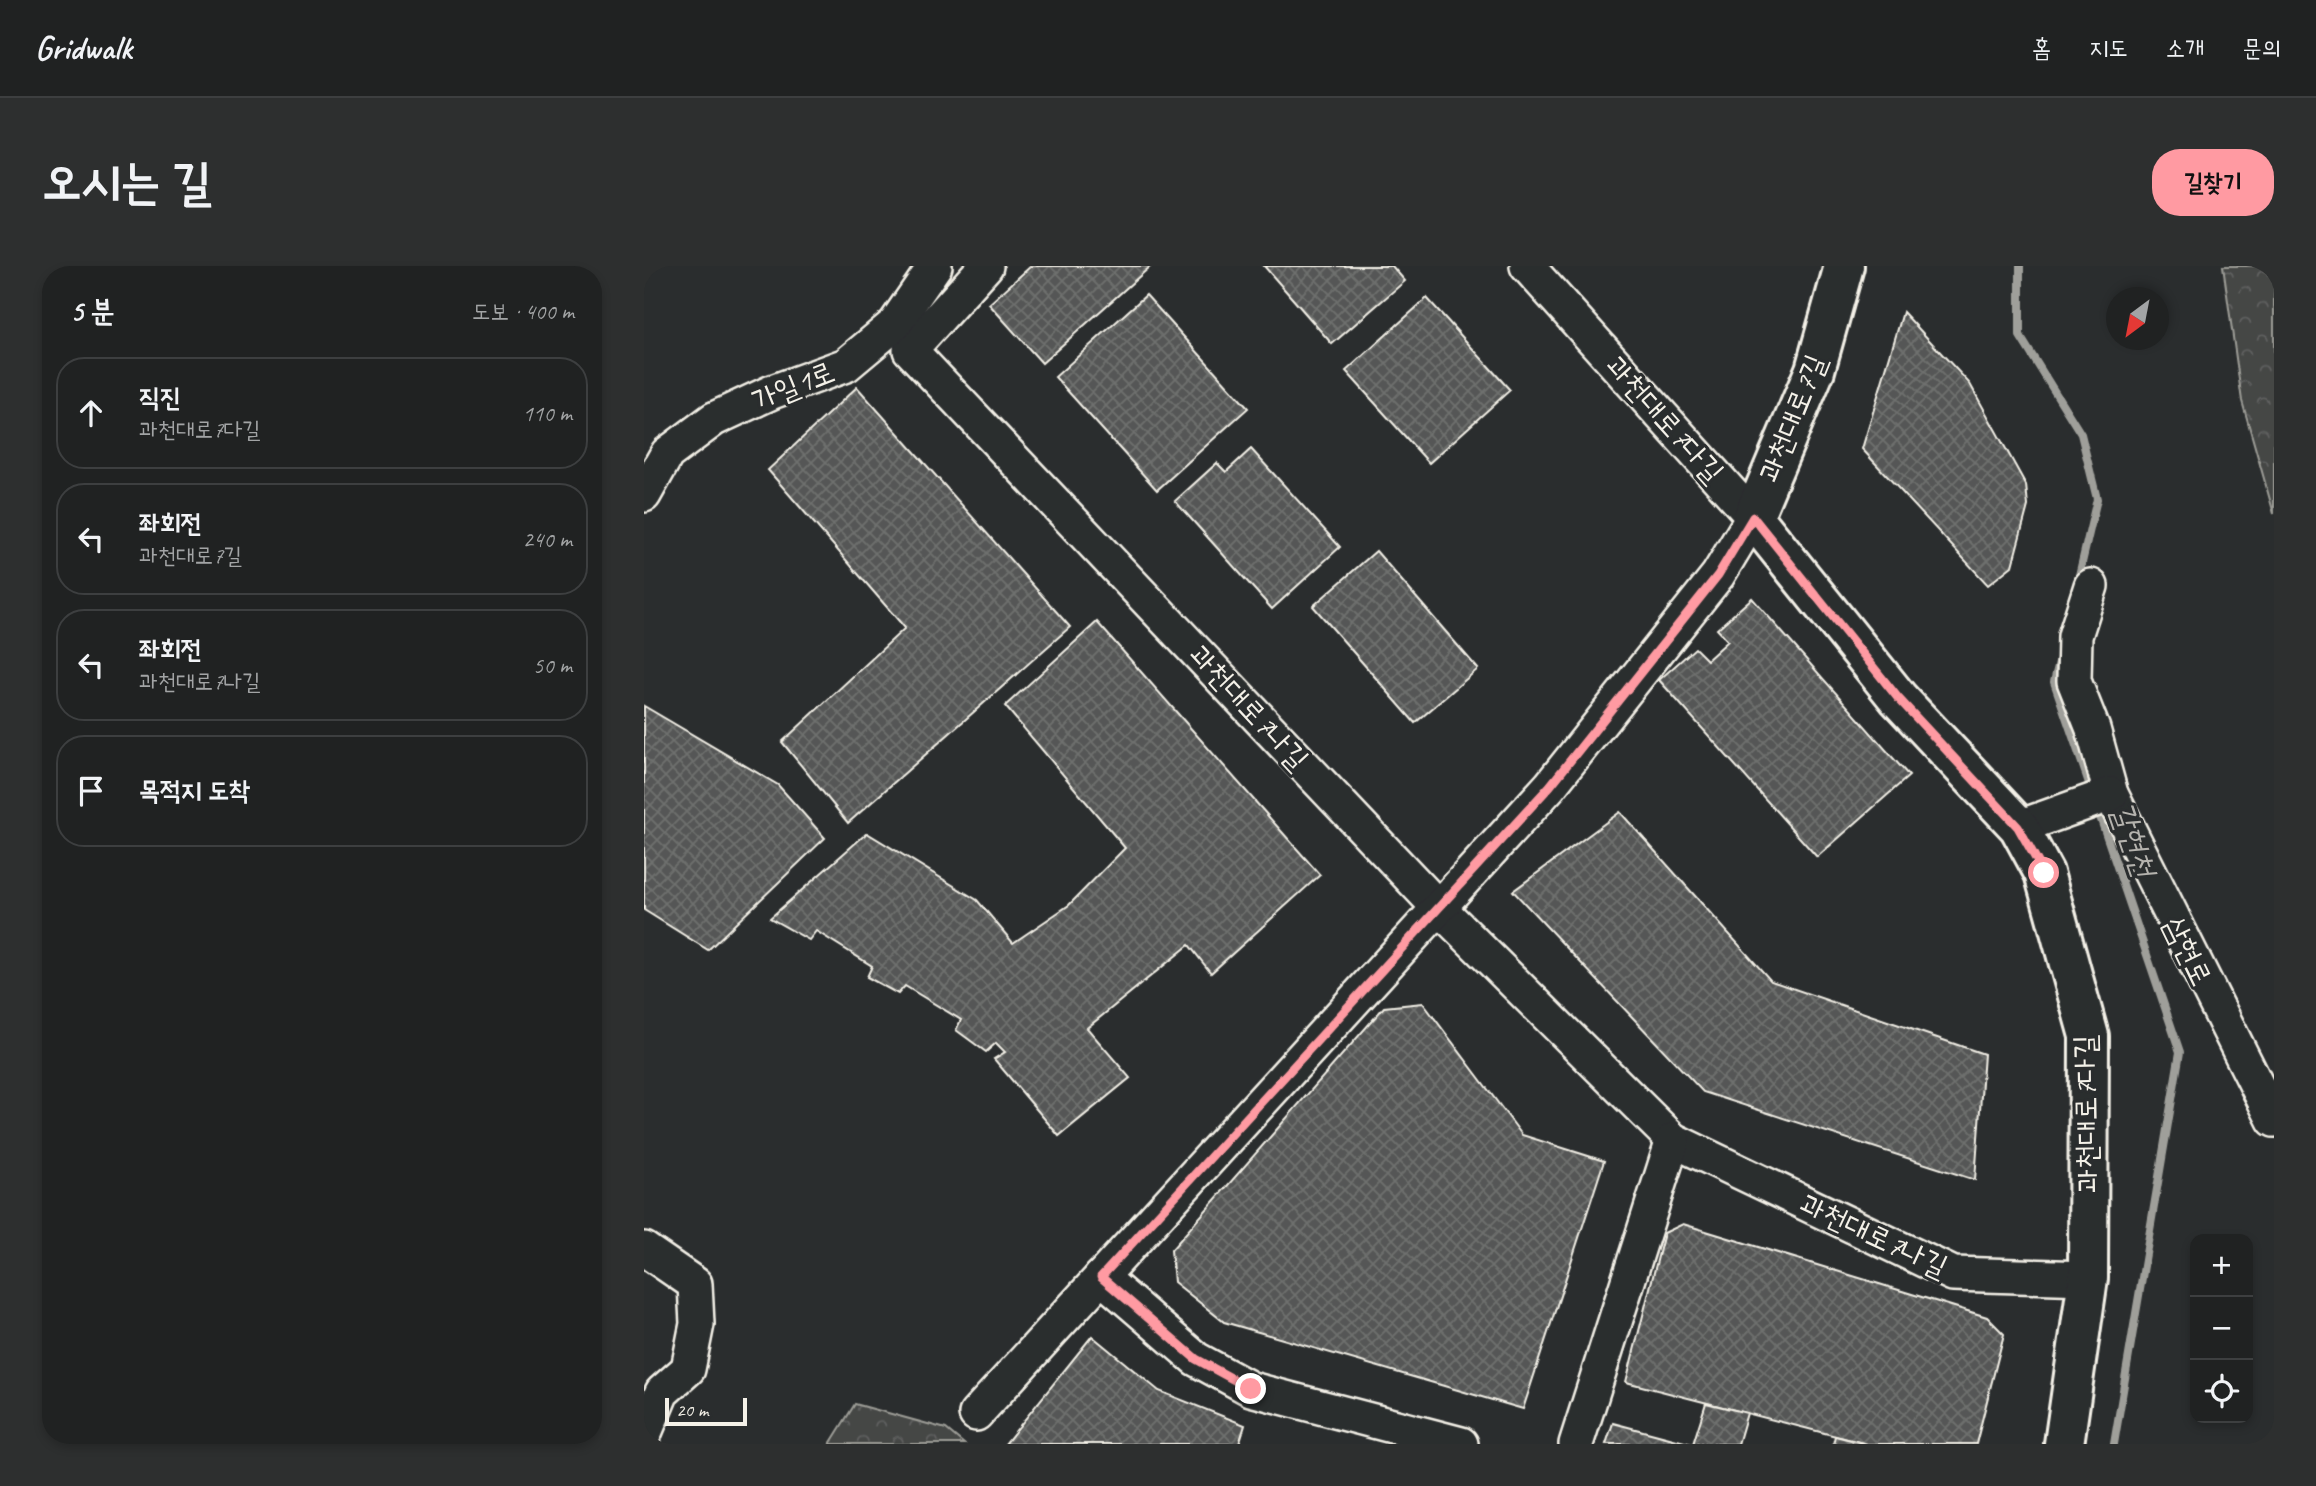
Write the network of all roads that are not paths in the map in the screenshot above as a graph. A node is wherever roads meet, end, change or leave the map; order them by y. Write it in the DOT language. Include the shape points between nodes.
graph roads {
  1 [pos="935,266"];
  2 [pos="986,266"];
  3 [pos="1527,266"];
  4 [pos="1844,266"];
  5 [pos="644,495"];
  6 [pos="1753,517"];
  7 [pos="2091,586"];
  8 [pos="2111,794"];
  9 [pos="2018,827"];
  10 [pos="1438,908"];
  11 [pos="2274,1120"];
  12 [pos="1673,1140"];
  13 [pos="644,1249"];
  14 [pos="1101,1277"];
  15 [pos="2088,1278"];
  16 [pos="976,1413"];
  17 [pos="644,1435"];
  18 [pos="1461,1444"];
  19 [pos="1576,1444"];
  20 [pos="2064,1444"];
  1 -- 5 [label="street, 가일1로" via="895,324 846,365 714,419 667,454"];
  2 -- 10 [label="street, 과천대로7나길" via="910,349"];
  3 -- 6 [label="street, 과천대로7다길"];
  4 -- 6 [label="street, 과천대로7길" via="1815,370"];
  6 -- 9 [label="street, 과천대로7다길" via="1898,698"];
  6 -- 10 [label="street, 과천대로7길" via="1718,575 1550,786"];
  7 -- 8 [label="street, 삼현로" via="2075,636 2074,681"];
  8 -- 9 [label="street"];
  8 -- 11 [label="street, 삼현로"];
  9 -- 15 [label="street, 과천대로7다길" via="2044,873 2089,1036"];
  10 -- 12 [label="street, 과천대로7나길"];
  10 -- 14 [label="street, 과천대로7길"];
  12 -- 15 [label="street, 과천대로7나길" via="1953,1273"];
  12 -- 19 [label="street"];
  13 -- 17 [label="street" via="695,1284 697,1324 688,1369 662,1392"];
  14 -- 16 [label="street, 과천대로7길"];
  14 -- 18 [label="street" via="1196,1359 1251,1389"];
  15 -- 20 [label="street, 과천대로7다길"];
}
